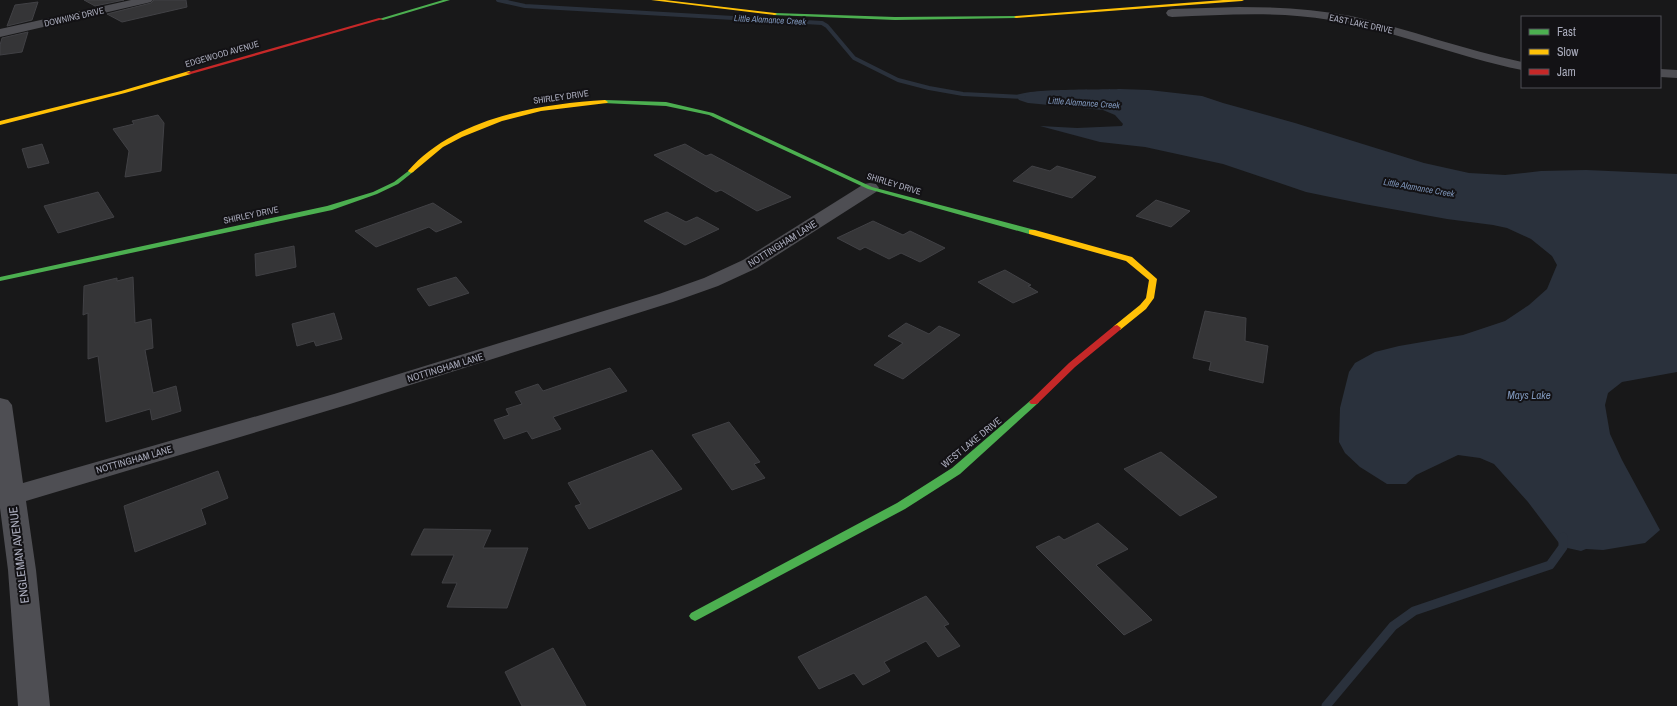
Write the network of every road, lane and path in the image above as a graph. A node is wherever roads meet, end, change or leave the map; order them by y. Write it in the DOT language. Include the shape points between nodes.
graph roads {
  1 [pos="147,0"];
  2 [pos="448,0"];
  3 [pos="652,0"];
  4 [pos="714,0"];
  5 [pos="1142,0"];
  6 [pos="1242,0"];
  7 [pos="1172,13"];
  8 [pos="0,33"];
  9 [pos="1521,66"];
  10 [pos="1661,73"];
  11 [pos="1677,74"];
  12 [pos="0,123"];
  13 [pos="870,188"];
  14 [pos="1129,259"];
  15 [pos="0,279"];
  16 [pos="0,405"];
  17 [pos="6,497"];
  18 [pos="695,616"];
  19 [pos="34,706"];
  1 -- 8 [label="street, DOWNING DRIVE"];
  2 -- 12 [label="street, EDGEWOOD AVENUE" via="123,92"];
  3 -- 6 [label="street" via="767,13 912,19 1049,15"];
  4 -- 5 [label="street" via="796,7 925,11 1029,9"];
  7 -- 9 [label="street, EAST LAKE DRIVE" via="1286,12 1351,19 1491,60"];
  10 -- 11 [label="street"];
  13 -- 14 [label="street, SHIRLEY DRIVE"];
  13 -- 15 [label="street, SHIRLEY DRIVE" via="711,114 666,104 582,103 531,111 476,128 440,147 396,183 375,193 329,208"];
  13 -- 17 [label="street, NOTTINGHAM LANE" via="750,264 666,298 350,396"];
  14 -- 18 [label="street, WEST LAKE DRIVE" via="1153,279 1150,298 1143,307 1072,365 1022,414 956,470 901,506"];
  16 -- 17 [label="street, ENGLEMAN AVENUE"];
  17 -- 19 [label="street, ENGLEMAN AVENUE" via="22,570"];
}
